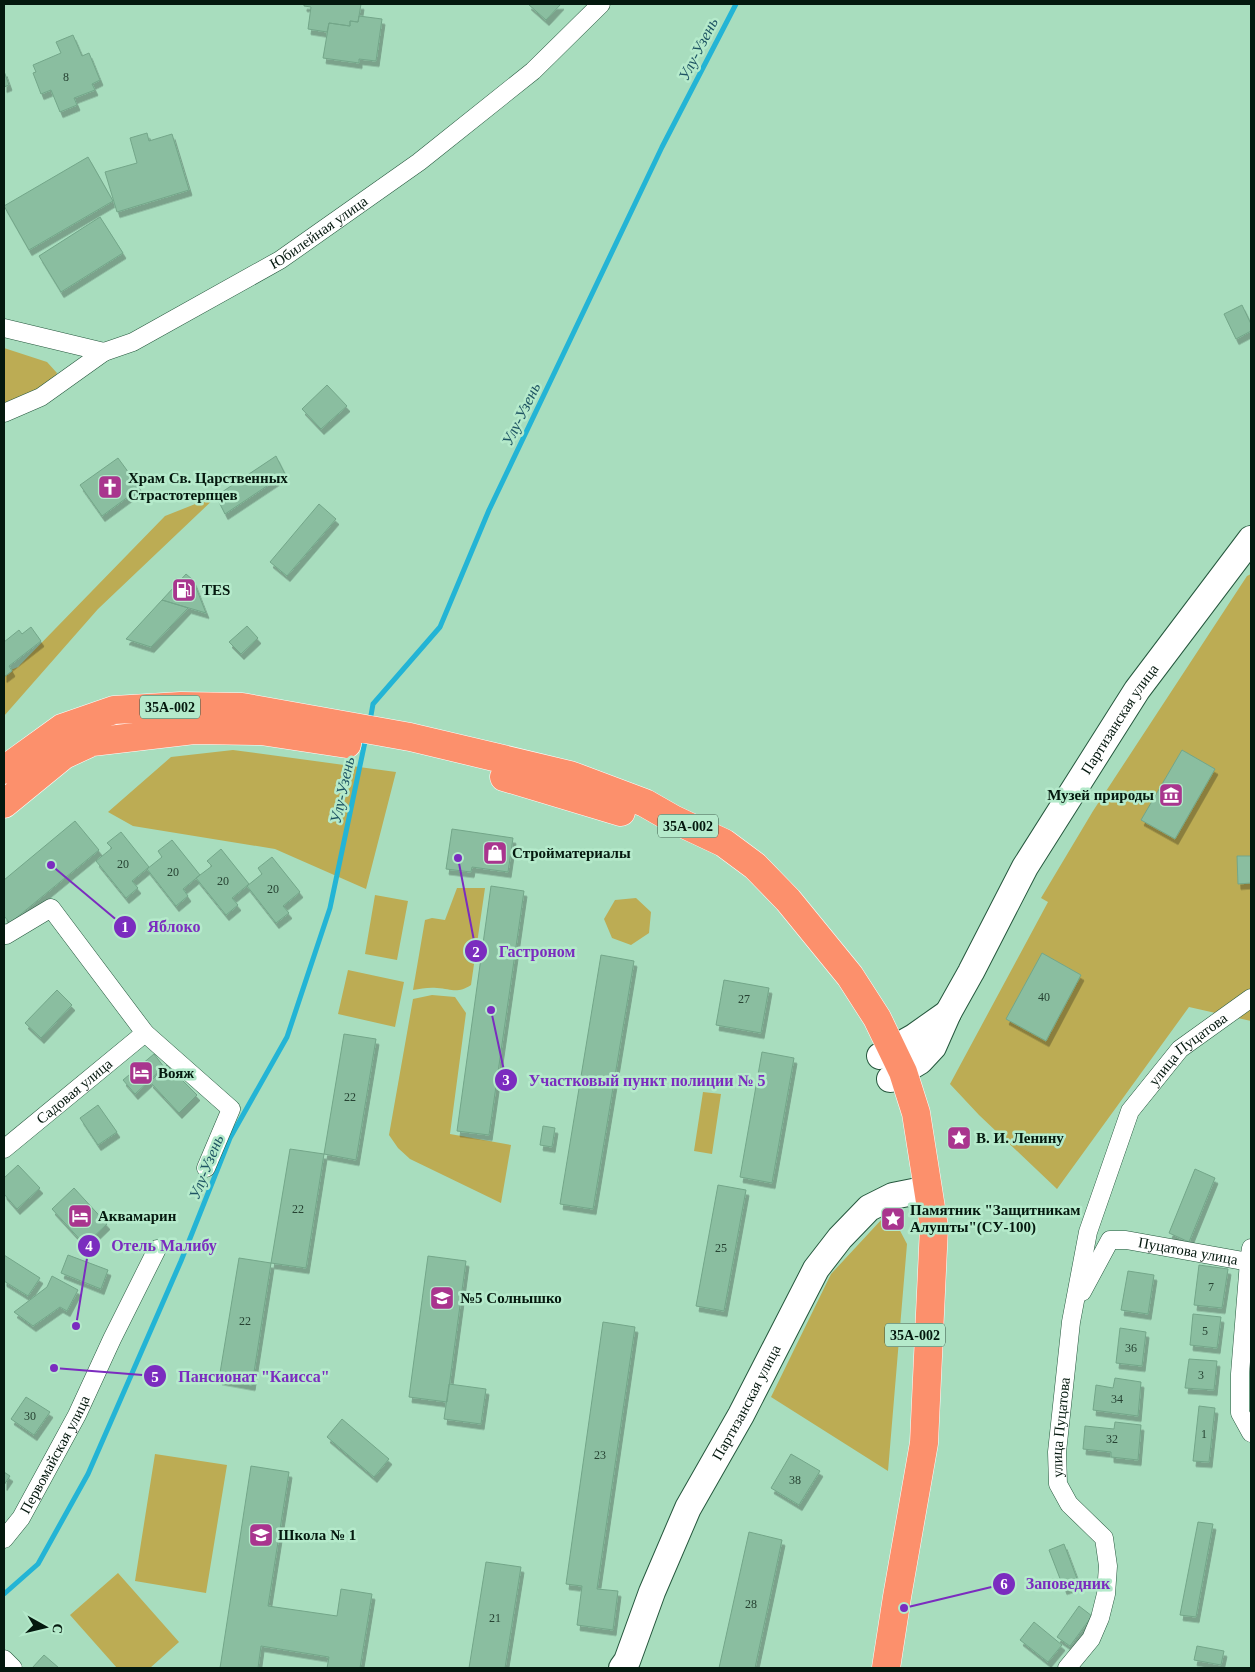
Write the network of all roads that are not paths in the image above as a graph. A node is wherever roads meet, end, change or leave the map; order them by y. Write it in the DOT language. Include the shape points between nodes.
graph roads {
  1 [pos="601,4"];
  2 [pos="4,328"];
  3 [pos="104,352"];
  4 [pos="4,413"];
  5 [pos="1251,539"];
  6 [pos="351,735"];
  7 [pos="391,743"];
  8 [pos="4,770"];
  9 [pos="7,795"];
  10 [pos="4,933"];
  11 [pos="1251,998"];
  12 [pos="877,1018"];
  13 [pos="937,1029"];
  14 [pos="145,1033"];
  15 [pos="892,1064"];
  16 [pos="910,1119"];
  17 [pos="4,1149"];
  18 [pos="206,1168"];
  19 [pos="921,1190"];
  20 [pos="1126,1240"];
  21 [pos="157,1249"];
  22 [pos="1250,1255"];
  23 [pos="1074,1309"];
  24 [pos="1251,1434"];
  25 [pos="4,1539"];
  26 [pos="4,1659"];
  27 [pos="13,1668"];
  28 [pos="622,1668"];
  29 [pos="873,1668"];
  30 [pos="886,1668"];
  31 [pos="1067,1668"];
  1 -- 3 [label="street, Юбилейная улица" via="525,77 419,162 280,260 133,342"];
  2 -- 3 [label="street"];
  3 -- 4 [label="street, Юбилейная улица" via="41,397"];
  5 -- 13 [label="street, Партизанская улица" via="1137,690 1025,867 971,972"];
  6 -- 7 [label="highway, 35А-002"];
  6 -- 8 [label="highway, 35А-002" via="242,707 114,710 62,728"];
  6 -- 9 [label="highway, 35А-002" via="194,730 92,742 64,755"];
  7 -- 12 [label="highway, 35А-002" via="436,743 570,775 645,803 724,843 755,866 788,900 850,976"];
  7 -- 15 [label="highway" via="634,816 727,851 771,892 822,954"];
  10 -- 14 [label="street" via="6,935 51,908"];
  11 -- 23 [label="street, улица Пуцатова" via="1180,1049 1130,1111 1088,1232"];
  12 -- 13 [label="street" via="892,1026"];
  12 -- 15 [label="highway, 35А-002"];
  13 -- 15 [label="street, Партизанская улица" via="920,1061"];
  13 -- 16 [label="street"];
  14 -- 17 [label="street, Садовая улица"];
  14 -- 18 [label="street" via="231,1109"];
  15 -- 16 [label="highway"];
  16 -- 19 [label="highway, 35А-002"];
  19 -- 28 [label="street, Партизанская улица" via="893,1196 869,1208 816,1269 741,1415 688,1508"];
  19 -- 29 [label="highway, 35А-002" via="908,1449"];
  19 -- 30 [label="highway" via="934,1227 924,1443"];
  20 -- 22 [label="street, Пуцатова улица"];
  20 -- 23 [label="street, улица Пуцатова" via="1110,1240"];
  21 -- 25 [label="street, Первомайская улица" via="72,1424 21,1518"];
  22 -- 24 [label="street" via="1240,1413"];
  23 -- 31 [label="street, улица Пуцатова" via="1058,1452 1058,1484 1069,1504 1104,1538 1108,1566 1100,1618 1091,1639"];
  26 -- 27 [label="street"];
}
